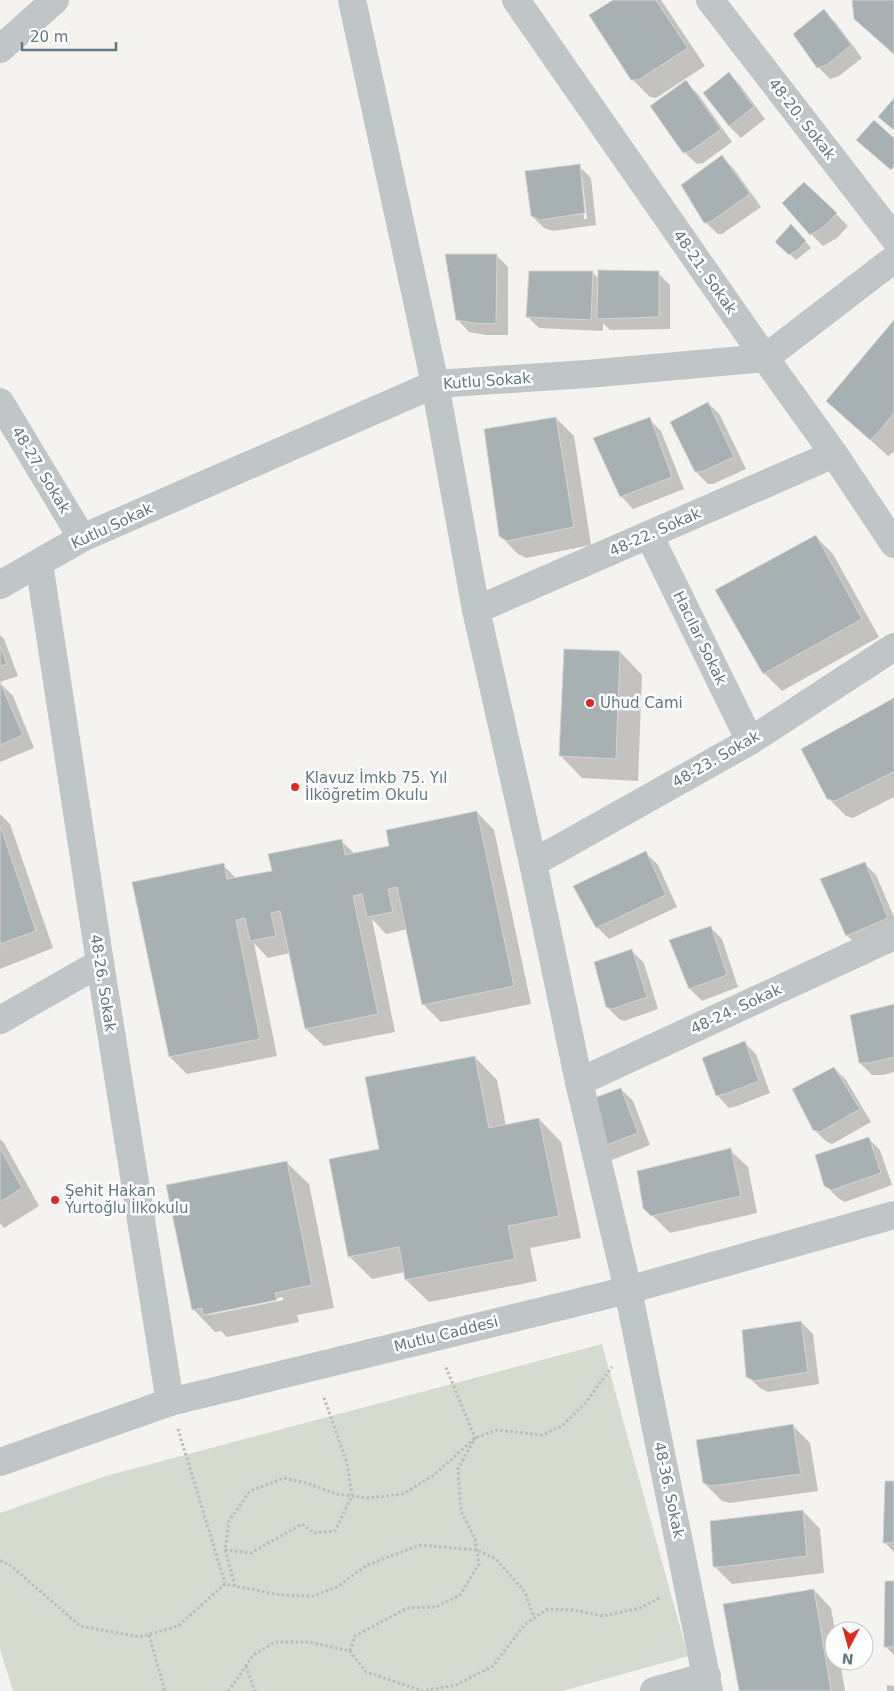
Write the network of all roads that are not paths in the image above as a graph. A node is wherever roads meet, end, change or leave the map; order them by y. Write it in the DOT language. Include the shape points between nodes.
graph roads {
  1 [pos="55,0"];
  2 [pos="352,0"];
  3 [pos="516,0"];
  4 [pos="710,0"];
  5 [pos="0,49"];
  6 [pos="894,238"];
  7 [pos="894,259"];
  8 [pos="765,358"];
  9 [pos="435,384"];
  10 [pos="0,402"];
  11 [pos="834,454"];
  12 [pos="649,535"];
  13 [pos="82,538"];
  14 [pos="894,544"];
  15 [pos="39,563"];
  16 [pos="0,585"];
  17 [pos="476,610"];
  18 [pos="894,647"];
  19 [pos="750,741"];
  20 [pos="533,863"];
  21 [pos="894,936"];
  22 [pos="100,963"];
  23 [pos="0,1020"];
  24 [pos="579,1082"];
  25 [pos="894,1215"];
  26 [pos="628,1290"];
  27 [pos="170,1402"];
  28 [pos="0,1462"];
  29 [pos="708,1683"];
  30 [pos="654,1691"];
  1 -- 5 [label="street"];
  2 -- 9 [label="street, 48-36. Sokak"];
  3 -- 8 [label="street, 48-21. Sokak"];
  4 -- 6 [label="street, 48-20. Sokak"];
  7 -- 8 [label="street"];
  8 -- 9 [label="street, Kutlu Sokak"];
  8 -- 11 [label="street, 48-21. Sokak"];
  9 -- 13 [label="street, Kutlu Sokak"];
  9 -- 17 [label="street, 48-36. Sokak"];
  10 -- 13 [label="street, 48-27. Sokak"];
  11 -- 12 [label="street, 48-22. Sokak"];
  11 -- 14 [label="street, 48-21. Sokak"];
  12 -- 17 [label="street, 48-22. Sokak"];
  12 -- 19 [label="street, Hacılar Sokak"];
  13 -- 15 [label="street, Kutlu Sokak"];
  15 -- 16 [label="street, Kutlu Sokak"];
  15 -- 22 [label="street, 48-26. Sokak"];
  17 -- 20 [label="street, 48-36. Sokak"];
  18 -- 19 [label="street, 48-23. Sokak"];
  19 -- 20 [label="street, 48-23. Sokak"];
  20 -- 24 [label="street, 48-36. Sokak"];
  21 -- 24 [label="street, 48-24. Sokak"];
  22 -- 23 [label="street"];
  22 -- 27 [label="street, 48-26. Sokak"];
  24 -- 26 [label="street, 48-36. Sokak"];
  25 -- 26 [label="street, Mutlu Caddesi"];
  26 -- 27 [label="street, Mutlu Caddesi"];
  26 -- 29 [label="street, 48-36. Sokak"];
  27 -- 28 [label="street, Mutlu Caddesi"];
  29 -- 30 [label="street"];
}
